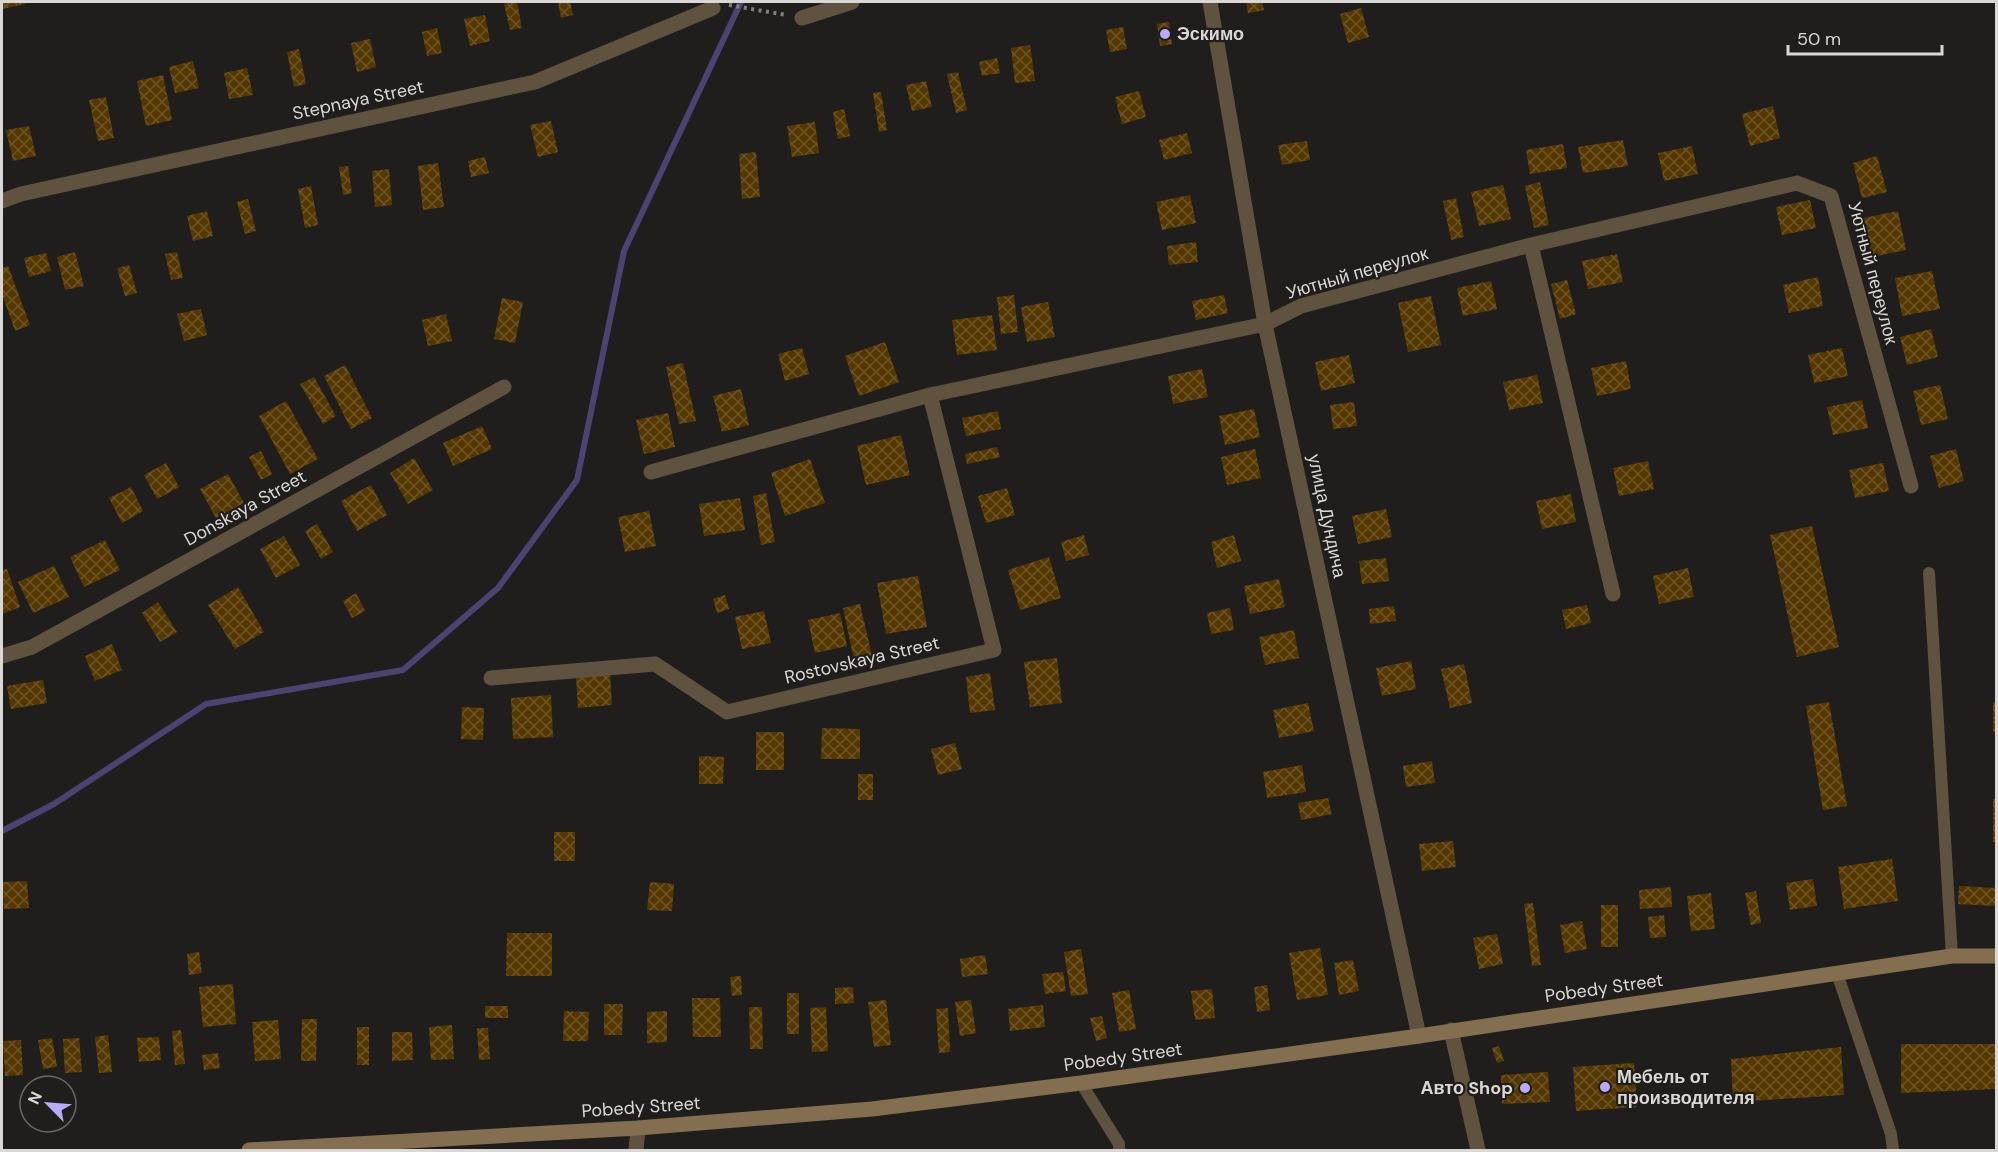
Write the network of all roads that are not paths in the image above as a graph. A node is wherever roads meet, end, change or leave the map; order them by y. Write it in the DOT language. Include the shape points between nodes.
graph roads {
  1 [pos="852,2"];
  2 [pos="1210,2"];
  3 [pos="720,6"];
  4 [pos="802,18"];
  5 [pos="2,201"];
  6 [pos="1531,245"];
  7 [pos="1265,324"];
  8 [pos="504,387"];
  9 [pos="930,395"];
  10 [pos="651,472"];
  11 [pos="1911,486"];
  12 [pos="1929,573"];
  13 [pos="1613,594"];
  14 [pos="2,656"];
  15 [pos="491,678"];
  16 [pos="1952,956"];
  17 [pos="1996,956"];
  18 [pos="1837,973"];
  19 [pos="1451,1030"];
  20 [pos="1419,1036"];
  21 [pos="1081,1083"];
  22 [pos="638,1128"];
  23 [pos="249,1150"];
  24 [pos="636,1150"];
  25 [pos="1119,1150"];
  26 [pos="1478,1150"];
  27 [pos="1893,1150"];
  1 -- 4 [label="street"];
  2 -- 7 [label="street, улица Дундича"];
  3 -- 5 [label="street, Stepnaya Street" via="535,82"];
  6 -- 7 [label="street, Уютный переулок" via="1301,306"];
  6 -- 11 [label="street, Уютный переулок" via="1797,183 1831,196"];
  6 -- 13 [label="street"];
  7 -- 9 [label="street"];
  7 -- 20 [label="street, улица Дундича"];
  8 -- 14 [label="street, Donskaya Street" via="32,647"];
  9 -- 10 [label="street"];
  9 -- 15 [label="street, Rostovskaya Street" via="994,650 727,712 655,664"];
  12 -- 16 [label="lane"];
  16 -- 17 [label="street, Pobedy Street"];
  16 -- 18 [label="street, Pobedy Street"];
  18 -- 19 [label="street, Pobedy Street"];
  18 -- 27 [label="lane"];
  19 -- 20 [label="street, Pobedy Street"];
  19 -- 26 [label="street"];
  20 -- 21 [label="street, Pobedy Street"];
  21 -- 22 [label="street, Pobedy Street" via="872,1109"];
  21 -- 25 [label="lane"];
  22 -- 23 [label="street, Pobedy Street"];
  22 -- 24 [label="street"];
}
